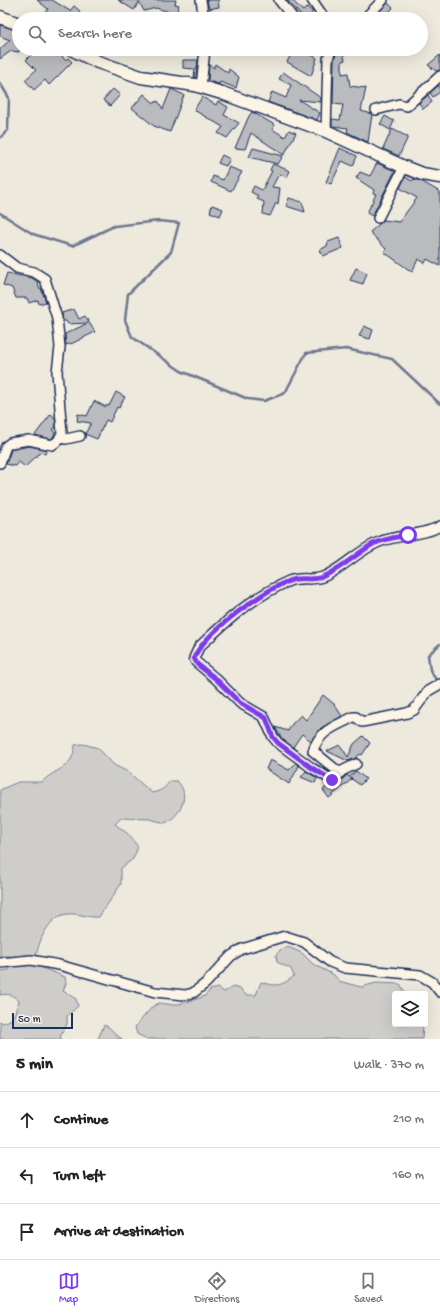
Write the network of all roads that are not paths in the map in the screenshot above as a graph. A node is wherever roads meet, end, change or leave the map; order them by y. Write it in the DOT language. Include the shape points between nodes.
graph roads {
  1 [pos="201,0"];
  2 [pos="279,0"];
  3 [pos="312,0"];
  4 [pos="383,0"];
  5 [pos="203,12"];
  6 [pos="288,12"];
  7 [pos="320,12"];
  8 [pos="371,12"];
  9 [pos="0,16"];
  10 [pos="12,21"];
  11 [pos="86,56"];
  12 [pos="204,56"];
  13 [pos="328,56"];
  14 [pos="440,76"];
  15 [pos="201,87"];
  16 [pos="376,110"];
  17 [pos="326,131"];
  18 [pos="404,167"];
  19 [pos="440,177"];
  20 [pos="378,218"];
  21 [pos="0,255"];
  22 [pos="80,436"];
  23 [pos="60,438"];
  24 [pos="0,463"];
  25 [pos="440,526"];
  26 [pos="440,684"];
  27 [pos="356,764"];
  28 [pos="340,773"];
  29 [pos="0,963"];
  30 [pos="440,992"];
  1 -- 5 [label="street"];
  2 -- 6 [label="street"];
  3 -- 7 [label="street"];
  4 -- 8 [label="street"];
  9 -- 10 [label="street"];
  11 -- 15 [label="street" via="142,77"];
  12 -- 15 [label="street"];
  13 -- 17 [label="street"];
  14 -- 16 [label="street" via="408,106 399,104"];
  15 -- 17 [label="street"];
  17 -- 18 [label="street"];
  18 -- 19 [label="street"];
  18 -- 20 [label="street"];
  21 -- 23 [label="street" via="17,268 34,272 45,279 57,318 60,347 57,372 62,433"];
  22 -- 23 [label="street"];
  23 -- 24 [label="street" via="50,445 28,440 10,443 6,446"];
  25 -- 28 [label="street" via="386,539 322,577 293,580 275,588 234,614 199,647 196,654 194,660 197,664 240,703 266,718 278,743 331,780"];
  26 -- 28 [label="street" via="428,691 414,710 407,713 362,722 353,717 329,728 313,751"];
  27 -- 28 [label="street"];
  29 -- 30 [label="street" via="31,960 59,965 155,992 185,995 193,993 206,983 231,956 242,949 285,936 304,942 330,962 346,968 420,975 432,982"];
}
